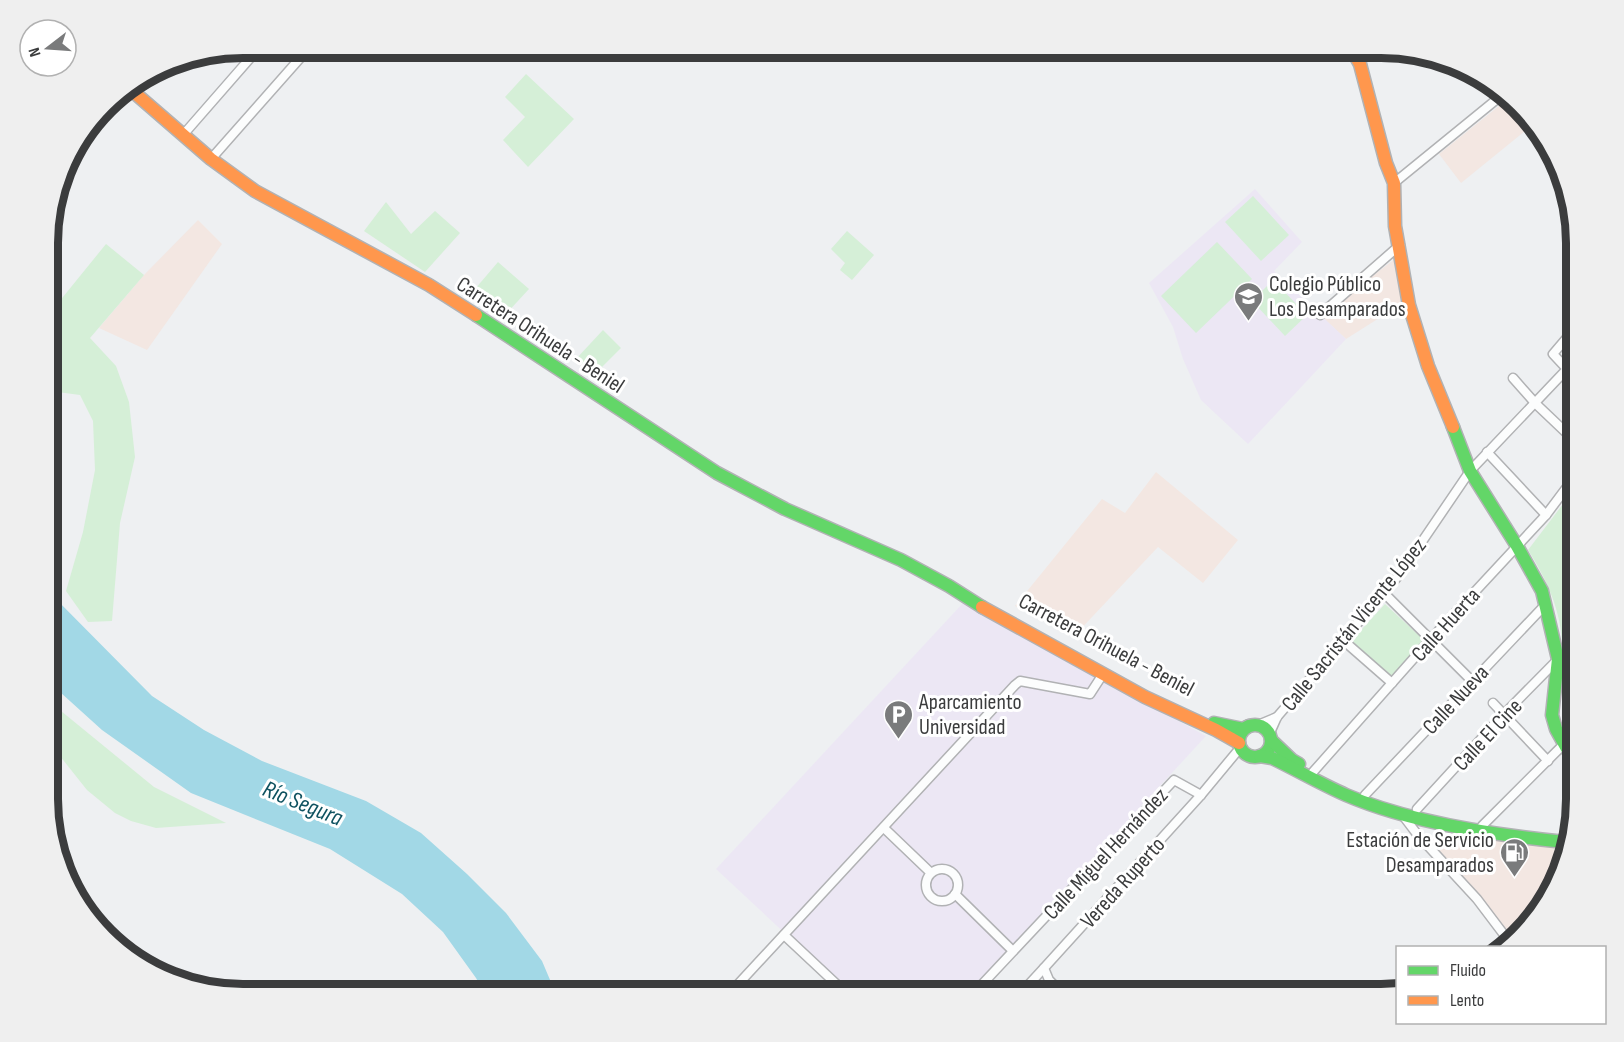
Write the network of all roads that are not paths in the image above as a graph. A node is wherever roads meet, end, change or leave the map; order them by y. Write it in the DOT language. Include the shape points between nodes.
graph roads {
  1 [pos="250,58"];
  2 [pos="300,58"];
  3 [pos="1357,58"];
  4 [pos="136,93"];
  5 [pos="1496,100"];
  6 [pos="183,135"];
  7 [pos="211,159"];
  8 [pos="1394,183"];
  9 [pos="1400,245"];
  10 [pos="1320,315"];
  11 [pos="1565,340"];
  12 [pos="1565,366"];
  13 [pos="1565,372"];
  14 [pos="1513,378"];
  15 [pos="1536,404"];
  16 [pos="1565,432"];
  17 [pos="1487,452"];
  18 [pos="1470,471"];
  19 [pos="1565,490"];
  20 [pos="1546,515"];
  21 [pos="1517,546"];
  22 [pos="949,586"];
  23 [pos="1384,593"];
  24 [pos="1546,604"];
  25 [pos="1430,640"];
  26 [pos="1344,641"];
  27 [pos="1565,652"];
  28 [pos="1558,659"];
  29 [pos="1103,674"];
  30 [pos="1472,681"];
  31 [pos="1392,683"];
  32 [pos="1493,702"];
  33 [pos="1504,714"];
  34 [pos="1277,717"];
  35 [pos="1253,726"];
  36 [pos="1270,737"];
  37 [pos="1565,743"];
  38 [pos="1240,745"];
  39 [pos="1260,756"];
  40 [pos="1548,761"];
  41 [pos="1313,772"];
  42 [pos="1201,795"];
  43 [pos="1365,795"];
  44 [pos="1417,809"];
  45 [pos="1401,813"];
  46 [pos="1428,819"];
  47 [pos="1482,826"];
  48 [pos="884,828"];
  49 [pos="1417,834"];
  50 [pos="1562,834"];
  51 [pos="1560,842"];
  52 [pos="931,873"];
  53 [pos="955,894"];
  54 [pos="784,935"];
  55 [pos="1504,935"];
  56 [pos="1013,951"];
  57 [pos="1044,968"];
  58 [pos="739,983"];
  59 [pos="835,983"];
  60 [pos="983,983"];
  61 [pos="1030,983"];
  62 [pos="1052,983"];
  1 -- 6 [label="street"];
  2 -- 7 [label="street"];
  3 -- 8 [label="main road"];
  4 -- 6 [label="main road, Carretera Orihuela - Beniel"];
  5 -- 8 [label="street"];
  6 -- 7 [label="main road, Carretera Orihuela - Beniel"];
  7 -- 22 [label="main road, Carretera Orihuela - Beniel" via="255,191 429,285 717,473"];
  8 -- 9 [label="main road" via="1395,226"];
  9 -- 10 [label="street"];
  9 -- 18 [label="main road" via="1409,305 1428,366"];
  11 -- 12 [label="street, Calle Sacristán Vicente López" via="1553,354"];
  13 -- 15 [label="street, Calle Sacristán Vicente López"];
  14 -- 15 [label="street"];
  15 -- 16 [label="street"];
  15 -- 17 [label="street, Calle Sacristán Vicente López"];
  17 -- 18 [label="street, Calle Sacristán Vicente López"];
  17 -- 20 [label="street"];
  18 -- 21 [label="main road"];
  18 -- 23 [label="street, Calle Sacristán Vicente López"];
  19 -- 20 [label="street, Calle Huerta"];
  20 -- 21 [label="street, Calle Huerta"];
  21 -- 24 [label="main road"];
  21 -- 25 [label="street, Calle Huerta"];
  22 -- 29 [label="main road, Carretera Orihuela - Beniel"];
  22 -- 35 [label="main road, Carretera Orihuela - Beniel" via="1211,722 1243,729"];
  23 -- 25 [label="street"];
  23 -- 26 [label="street, Calle Sacristán Vicente López"];
  24 -- 28 [label="main road"];
  24 -- 30 [label="street, Calle Nueva"];
  25 -- 30 [label="street"];
  25 -- 31 [label="street, Calle Huerta"];
  26 -- 31 [label="street"];
  26 -- 34 [label="street, Calle Sacristán Vicente López"];
  27 -- 28 [label="street, Calle El Cine"];
  28 -- 33 [label="street, Calle El Cine"];
  28 -- 37 [label="main road" via="1552,715"];
  29 -- 38 [label="main road, Carretera Orihuela - Beniel"];
  29 -- 48 [label="street" via="1090,694 1020,681"];
  30 -- 43 [label="street, Calle Nueva"];
  31 -- 41 [label="street, Calle Huerta"];
  32 -- 33 [label="street"];
  33 -- 40 [label="street"];
  33 -- 44 [label="street, Calle El Cine"];
  34 -- 35 [label="street, Calle Sacristán Vicente López"];
  34 -- 36 [label="street, Calle Sacristán Vicente López"];
  35 -- 36 [label="main road" via="1263,727"];
  35 -- 38 [label="main road" via="1241,733"];
  36 -- 39 [label="main road" via="1268,750"];
  36 -- 41 [label="main road" via="1292,760"];
  37 -- 40 [label="street"];
  38 -- 39 [label="main road" via="1251,756"];
  38 -- 42 [label="street, Calle Miguel Hernández"];
  39 -- 45 [label="main road" via="1272,758 1347,795"];
  40 -- 47 [label="street"];
  41 -- 43 [label="main road"];
  42 -- 56 [label="street, Calle Miguel Hernández" via="1174,780"];
  42 -- 57 [label="street, Vereda Ruperto"];
  43 -- 44 [label="main road"];
  44 -- 47 [label="main road"];
  45 -- 46 [label="main road"];
  45 -- 49 [label="street"];
  46 -- 49 [label="street"];
  46 -- 51 [label="main road" via="1497,835"];
  47 -- 50 [label="main road"];
  48 -- 52 [label="street"];
  48 -- 54 [label="street"];
  49 -- 55 [label="street"];
  52 -- 53 [label="street" via="946,869 955,874"];
  52 -- 53 [label="street" via="927,888 932,896 941,900"];
  53 -- 56 [label="street"];
  54 -- 58 [label="street"];
  54 -- 59 [label="street"];
  56 -- 60 [label="street, Calle Miguel Hernández"];
  57 -- 61 [label="street, Vereda Ruperto"];
  57 -- 62 [label="street"];
}
